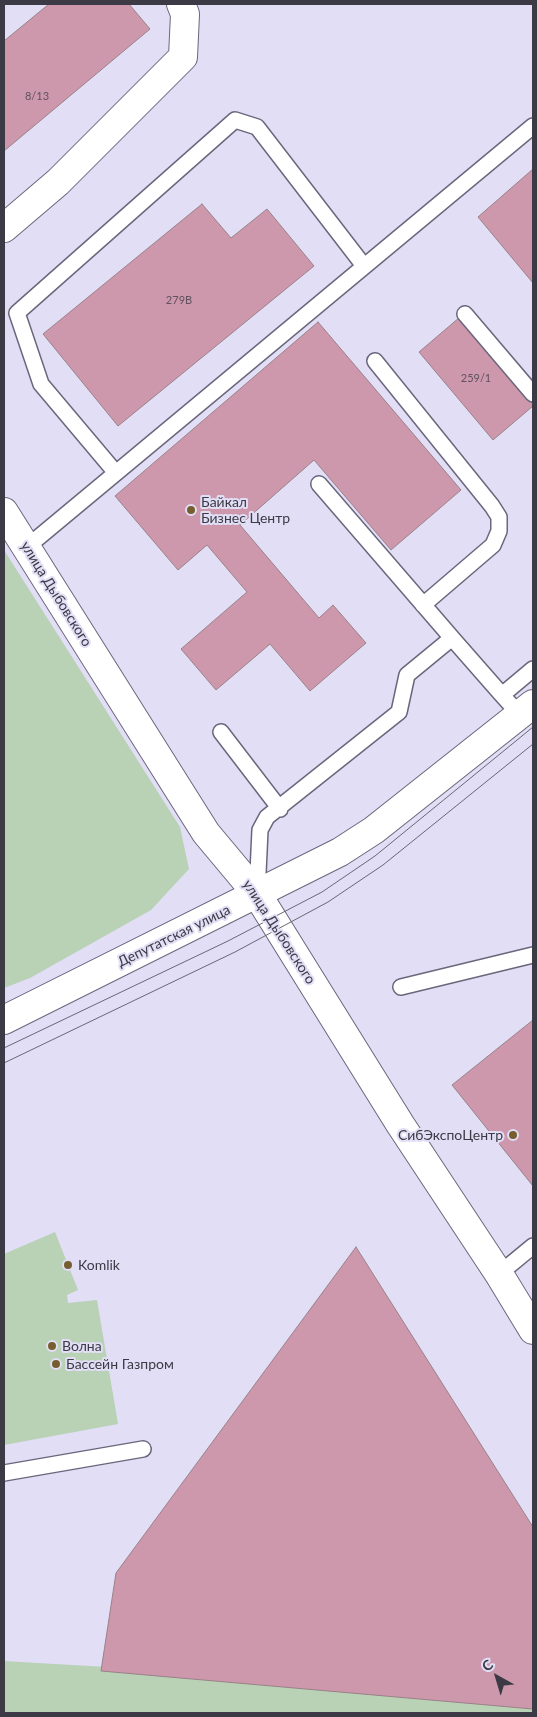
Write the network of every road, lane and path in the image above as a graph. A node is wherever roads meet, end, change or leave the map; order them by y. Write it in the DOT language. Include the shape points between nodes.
graph roads {
  1 [pos="181,4"];
  2 [pos="533,126"];
  3 [pos="4,228"];
  4 [pos="364,266"];
  5 [pos="465,314"];
  6 [pos="374,361"];
  7 [pos="533,394"];
  8 [pos="116,473"];
  9 [pos="319,484"];
  10 [pos="4,512"];
  11 [pos="27,547"];
  12 [pos="423,605"];
  13 [pos="452,638"];
  14 [pos="533,669"];
  15 [pos="502,695"];
  16 [pos="527,710"];
  17 [pos="221,732"];
  18 [pos="280,809"];
  19 [pos="257,894"];
  20 [pos="533,954"];
  21 [pos="401,987"];
  22 [pos="4,1020"];
  23 [pos="533,1246"];
  24 [pos="499,1274"];
  25 [pos="533,1330"];
  26 [pos="143,1449"];
  27 [pos="4,1473"];
  1 -- 3 [label="street" via="185,14 183,57 58,182"];
  2 -- 4 [label="lane"];
  4 -- 8 [label="lane"];
  4 -- 8 [label="lane" via="257,126 235,120 17,313 41,384"];
  5 -- 7 [label="lane"];
  6 -- 12 [label="lane" via="499,517 499,531 493,545"];
  8 -- 11 [label="lane"];
  9 -- 12 [label="lane"];
  10 -- 11 [label="street, улица Дыбовского"];
  11 -- 19 [label="street, улица Дыбовского" via="206,833"];
  12 -- 13 [label="lane"];
  13 -- 15 [label="lane"];
  13 -- 18 [label="lane" via="407,675 399,712"];
  14 -- 15 [label="lane"];
  15 -- 16 [label="lane"];
  16 -- 19 [label="street, Депутатская улица" via="374,830 340,852"];
  17 -- 18 [label="lane"];
  18 -- 19 [label="lane" via="267,818 260,830"];
  19 -- 22 [label="street, Депутатская улица"];
  19 -- 24 [label="street, улица Дыбовского" via="400,1124"];
  20 -- 21 [label="lane"];
  23 -- 24 [label="lane"];
  24 -- 25 [label="street, улица Дыбовского"];
  26 -- 27 [label="lane"];
}
